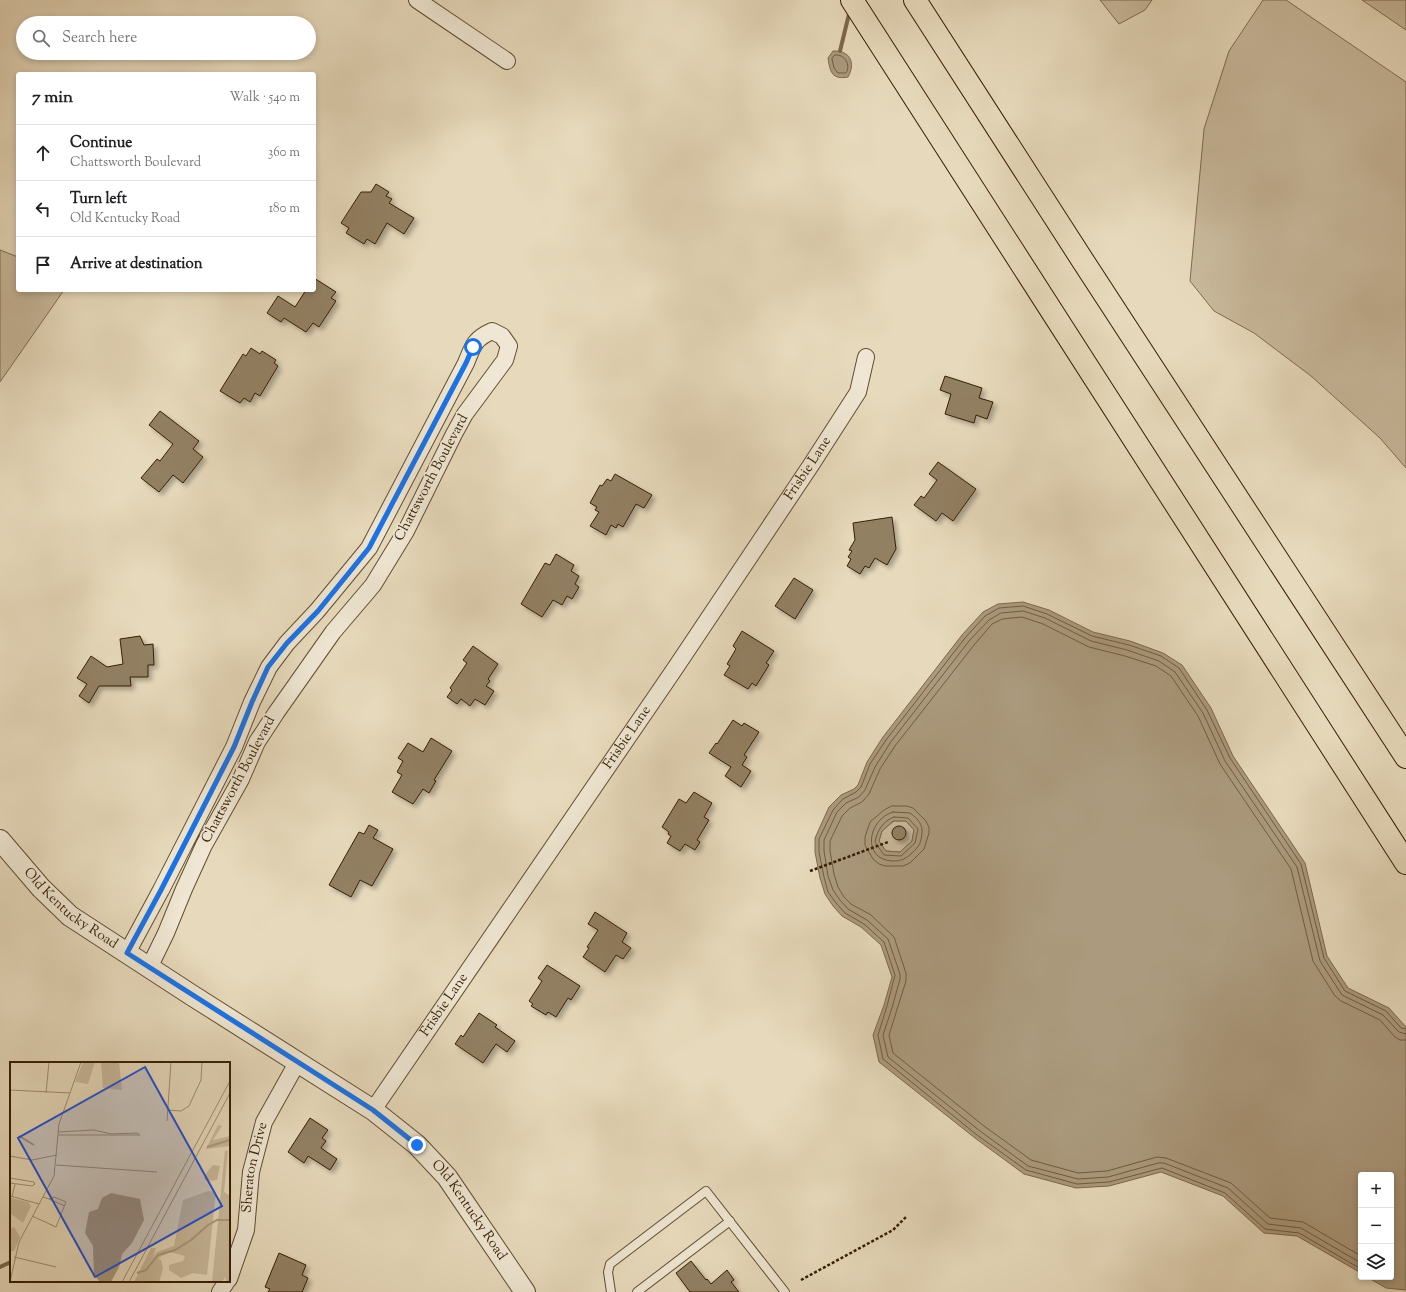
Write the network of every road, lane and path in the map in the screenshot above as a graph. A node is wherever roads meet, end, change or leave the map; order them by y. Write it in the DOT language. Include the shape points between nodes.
graph roads {
  1 [pos="417,0"];
  2 [pos="852,0"];
  3 [pos="915,0"];
  4 [pos="433,4"];
  5 [pos="507,61"];
  6 [pos="866,357"];
  7 [pos="1406,757"];
  8 [pos="0,840"];
  9 [pos="888,842"];
  10 [pos="1406,863"];
  11 [pos="810,871"];
  12 [pos="127,953"];
  13 [pos="149,968"];
  14 [pos="297,1063"];
  15 [pos="373,1110"];
  16 [pos="906,1217"];
  17 [pos="730,1221"];
  18 [pos="230,1274"];
  19 [pos="801,1280"];
  20 [pos="227,1282"];
  21 [pos="220,1292"];
  22 [pos="524,1292"];
  23 [pos="611,1292"];
  24 [pos="637,1292"];
  25 [pos="785,1292"];
  1 -- 4 [label="street"];
  2 -- 10 [label="highway"];
  3 -- 7 [label="highway"];
  4 -- 5 [label="street"];
  6 -- 15 [label="street, Frisbie Lane" via="858,392 807,471"];
  8 -- 12 [label="street, Old Kentucky Road" via="41,888 70,916"];
  9 -- 11 [label="path"];
  12 -- 13 [label="street, Old Kentucky Road"];
  12 -- 13 [label="street, Chattsworth Boulevard" via="234,747 268,667 369,548 473,347 481,336 492,332 502,336 509,346 505,360 465,414 406,531 373,586 333,632 257,742 241,779 204,845"];
  13 -- 14 [label="street, Old Kentucky Road"];
  14 -- 15 [label="street, Old Kentucky Road"];
  14 -- 18 [label="street, Sheraton Drive" via="264,1122 251,1172 246,1230"];
  15 -- 22 [label="street, Old Kentucky Road" via="417,1145 447,1177"];
  16 -- 19 [label="path" via="893,1230"];
  17 -- 23 [label="lane" via="706,1191 610,1264 608,1272"];
  17 -- 24 [label="lane"];
  17 -- 25 [label="lane"];
  20 -- 21 [label="street, Sheraton Drive"];
}
